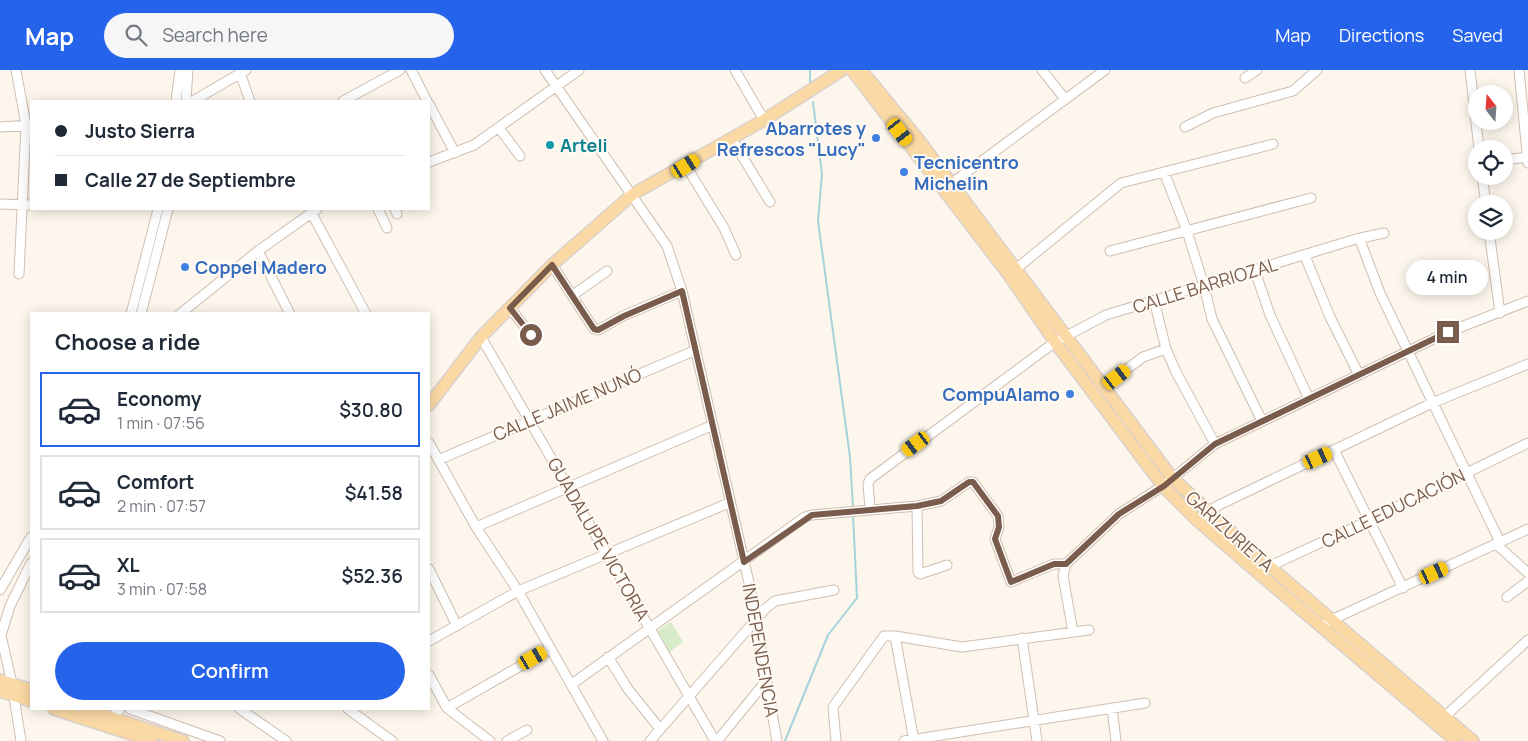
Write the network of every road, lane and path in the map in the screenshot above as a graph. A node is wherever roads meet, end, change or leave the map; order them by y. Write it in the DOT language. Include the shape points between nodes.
graph roads {
  1 [pos="16,70"];
  2 [pos="180,70"];
  3 [pos="188,70"];
  4 [pos="400,70"];
  5 [pos="410,70"];
  6 [pos="545,70"];
  7 [pos="579,70"];
  8 [pos="735,70"];
  9 [pos="842,70"];
  10 [pos="1042,70"];
  11 [pos="1105,70"];
  12 [pos="1257,70"];
  13 [pos="1317,70"];
  14 [pos="1470,70"];
  15 [pos="1519,70"];
  16 [pos="243,72"];
  17 [pos="860,72"];
  18 [pos="1245,78"];
  19 [pos="556,88"];
  20 [pos="1065,99"];
  21 [pos="176,100"];
  22 [pos="186,100"];
  23 [pos="195,100"];
  24 [pos="250,100"];
  25 [pos="345,100"];
  26 [pos="426,100"];
  27 [pos="430,107"];
  28 [pos="764,120"];
  29 [pos="29,125"];
  30 [pos="1185,126"];
  31 [pos="0,128"];
  32 [pos="499,128"];
  33 [pos="731,138"];
  34 [pos="1478,140"];
  35 [pos="1273,144"];
  36 [pos="455,152"];
  37 [pos="520,156"];
  38 [pos="1528,157"];
  39 [pos="1513,159"];
  40 [pos="430,162"];
  41 [pos="1528,164"];
  42 [pos="1513,165"];
  43 [pos="686,166"];
  44 [pos="1164,172"];
  45 [pos="948,187"];
  46 [pos="633,194"];
  47 [pos="1311,198"];
  48 [pos="770,202"];
  49 [pos="0,204"];
  50 [pos="22,205"];
  51 [pos="30,205"];
  52 [pos="158,210"];
  53 [pos="168,210"];
  54 [pos="314,210"];
  55 [pos="379,210"];
  56 [pos="388,228"];
  57 [pos="1187,231"];
  58 [pos="1384,233"];
  59 [pos="1360,240"];
  60 [pos="1490,240"];
  61 [pos="258,250"];
  62 [pos="1110,251"];
  63 [pos="736,255"];
  64 [pos="1305,256"];
  65 [pos="552,265"];
  66 [pos="607,271"];
  67 [pos="1255,271"];
  68 [pos="1013,272"];
  69 [pos="19,274"];
  70 [pos="1204,286"];
  71 [pos="682,291"];
  72 [pos="573,294"];
  73 [pos="1154,300"];
  74 [pos="1528,301"];
  75 [pos="510,308"];
  76 [pos="132,312"];
  77 [pos="142,312"];
  78 [pos="182,312"];
  79 [pos="289,312"];
  80 [pos="365,312"];
  81 [pos="1500,313"];
  82 [pos="531,335"];
  83 [pos="1067,336"];
  84 [pos="481,337"];
  85 [pos="1055,342"];
  86 [pos="1166,349"];
  87 [pos="696,350"];
  88 [pos="1408,353"];
  89 [pos="1528,364"];
  90 [pos="1359,376"];
  91 [pos="1104,387"];
  92 [pos="1309,399"];
  93 [pos="1432,403"];
  94 [pos="430,404"];
  95 [pos="530,420"];
  96 [pos="1262,421"];
  97 [pos="713,425"];
  98 [pos="1528,443"];
  99 [pos="1215,444"];
  100 [pos="430,445"];
  101 [pos="1334,450"];
  102 [pos="438,460"];
  103 [pos="1467,472"];
  104 [pos="1168,482"];
  105 [pos="568,486"];
  106 [pos="729,503"];
  107 [pos="917,506"];
  108 [pos="867,509"];
  109 [pos="1208,512"];
  110 [pos="1197,520"];
  111 [pos="1368,521"];
  112 [pos="476,527"];
  113 [pos="1528,529"];
  114 [pos="30,539"];
  115 [pos="1498,543"];
  116 [pos="608,554"];
  117 [pos="744,562"];
  118 [pos="1066,564"];
  119 [pos="30,565"];
  120 [pos="947,565"];
  121 [pos="1269,566"];
  122 [pos="430,571"];
  123 [pos="1257,572"];
  124 [pos="1528,573"];
  125 [pos="1528,581"];
  126 [pos="1402,588"];
  127 [pos="0,590"];
  128 [pos="834,590"];
  129 [pos="518,591"];
  130 [pos="1507,597"];
  131 [pos="756,618"];
  132 [pos="1331,620"];
  133 [pos="1320,625"];
  134 [pos="457,626"];
  135 [pos="651,627"];
  136 [pos="1089,630"];
  137 [pos="1073,632"];
  138 [pos="0,634"];
  139 [pos="895,636"];
  140 [pos="1022,638"];
  141 [pos="430,640"];
  142 [pos="1528,640"];
  143 [pos="550,648"];
  144 [pos="608,657"];
  145 [pos="430,677"];
  146 [pos="0,680"];
  147 [pos="766,681"];
  148 [pos="572,684"];
  149 [pos="13,690"];
  150 [pos="30,690"];
  151 [pos="0,691"];
  152 [pos="689,696"];
  153 [pos="30,700"];
  154 [pos="1146,703"];
  155 [pos="447,708"];
  156 [pos="1112,708"];
  157 [pos="58,710"];
  158 [pos="87,710"];
  159 [pos="119,710"];
  160 [pos="133,710"];
  161 [pos="241,710"];
  162 [pos="352,710"];
  163 [pos="1445,716"];
  164 [pos="1035,720"];
  165 [pos="108,722"];
  166 [pos="1436,724"];
  167 [pos="660,729"];
  168 [pos="527,730"];
  169 [pos="777,739"];
  170 [pos="176,740"];
  171 [pos="914,740"];
  172 [pos="21,741"];
  173 [pos="152,741"];
  174 [pos="220,741"];
  175 [pos="286,741"];
  176 [pos="392,741"];
  177 [pos="490,741"];
  178 [pos="507,741"];
  179 [pos="603,741"];
  180 [pos="650,741"];
  181 [pos="716,741"];
  182 [pos="836,741"];
  183 [pos="904,741"];
  184 [pos="1037,741"];
  185 [pos="1116,741"];
  186 [pos="1456,741"];
  187 [pos="1473,741"];
  1 -- 29 [label="street"];
  2 -- 21 [label="street"];
  3 -- 22 [label="street"];
  4 -- 25 [label="street"];
  5 -- 26 [label="street"];
  6 -- 19 [label="street, INDEPENDENCIA"];
  7 -- 19 [label="street"];
  8 -- 28 [label="street"];
  9 -- 28 [label="main road"];
  10 -- 20 [label="street"];
  11 -- 20 [label="street"];
  12 -- 18 [label="street"];
  13 -- 30 [label="street" via="1293,91 1213,113"];
  14 -- 34 [label="street"];
  15 -- 38 [label="street"];
  16 -- 23 [label="street"];
  16 -- 24 [label="street"];
  17 -- 45 [label="main road, GARIZURIETA"];
  19 -- 32 [label="street"];
  19 -- 46 [label="street, INDEPENDENCIA"];
  20 -- 45 [label="street"];
  27 -- 36 [label="street"];
  28 -- 33 [label="main road"];
  29 -- 31 [label="street"];
  29 -- 50 [label="street"];
  32 -- 36 [label="street" via="474,145"];
  32 -- 37 [label="street"];
  33 -- 43 [label="main road"];
  33 -- 48 [label="street"];
  35 -- 44 [label="street"];
  36 -- 40 [label="street"];
  38 -- 39 [label="street"];
  38 -- 41 [label="street"];
  41 -- 42 [label="street"];
  43 -- 46 [label="main road"];
  43 -- 63 [label="street" via="724,228"];
  44 -- 57 [label="street"];
  44 -- 68 [label="street" via="1114,187"];
  45 -- 68 [label="main road, GARIZURIETA"];
  46 -- 65 [label="main road"];
  46 -- 71 [label="street, INDEPENDENCIA" via="667,246"];
  47 -- 57 [label="street"];
  49 -- 50 [label="street"];
  50 -- 51 [label="street"];
  50 -- 69 [label="street"];
  52 -- 76 [label="street"];
  53 -- 77 [label="street"];
  54 -- 61 [label="street"];
  54 -- 80 [label="street"];
  55 -- 56 [label="street"];
  57 -- 62 [label="street"];
  57 -- 70 [label="street"];
  58 -- 59 [label="street, CALLE BARRIOZAL"];
  59 -- 64 [label="street, CALLE BARRIOZAL"];
  59 -- 88 [label="street"];
  60 -- 81 [label="street"];
  61 -- 78 [label="street"];
  61 -- 79 [label="street"];
  64 -- 67 [label="street, CALLE BARRIOZAL"];
  64 -- 90 [label="street"];
  65 -- 72 [label="street"];
  65 -- 75 [label="main road"];
  66 -- 72 [label="street"];
  67 -- 70 [label="street, CALLE BARRIOZAL"];
  67 -- 92 [label="street" via="1270,314"];
  68 -- 83 [label="main road, GARIZURIETA"];
  68 -- 85 [label="main road, GARIZURIETA"];
  70 -- 73 [label="street, CALLE BARRIOZAL"];
  70 -- 96 [label="street" via="1212,319"];
  71 -- 72 [label="street" via="598,330 594,329"];
  71 -- 87 [label="street, INDEPENDENCIA"];
  73 -- 83 [label="street, CALLE BARRIOZAL" via="1106,315"];
  73 -- 86 [label="street"];
  74 -- 81 [label="street"];
  75 -- 82 [label="street"];
  75 -- 84 [label="main road"];
  81 -- 88 [label="street" via="1448,332"];
  83 -- 85 [label="street, CALLE BARRIOZAL"];
  83 -- 91 [label="main road, GARIZURIETA"];
  84 -- 94 [label="main road"];
  84 -- 95 [label="street, GUADALUPE VICTORIA"];
  85 -- 104 [label="main road, GARIZURIETA"];
  85 -- 108 [label="street, CALLE BARRIOZAL" via="870,478"];
  86 -- 91 [label="street" via="1143,357"];
  86 -- 99 [label="street"];
  87 -- 95 [label="street, CALLE JAIME NUNÓ"];
  87 -- 97 [label="street, INDEPENDENCIA"];
  88 -- 90 [label="street"];
  88 -- 93 [label="street"];
  89 -- 93 [label="street"];
  90 -- 92 [label="street"];
  91 -- 104 [label="main road, GARIZURIETA"];
  92 -- 96 [label="street"];
  93 -- 101 [label="street"];
  93 -- 103 [label="street"];
  95 -- 102 [label="street, CALLE JAIME NUNÓ"];
  95 -- 105 [label="street, GUADALUPE VICTORIA"];
  96 -- 99 [label="street"];
  97 -- 105 [label="street"];
  97 -- 106 [label="street, INDEPENDENCIA"];
  98 -- 103 [label="street, CALLE EDUCACIÓN"];
  99 -- 104 [label="street"];
  100 -- 102 [label="street"];
  101 -- 109 [label="street"];
  101 -- 111 [label="street"];
  102 -- 112 [label="street"];
  103 -- 111 [label="street, CALLE EDUCACIÓN"];
  103 -- 115 [label="street"];
  104 -- 109 [label="main road, GARIZURIETA"];
  104 -- 110 [label="main road, GARIZURIETA"];
  104 -- 118 [label="street" via="1119,514"];
  105 -- 112 [label="street"];
  105 -- 116 [label="street, GUADALUPE VICTORIA"];
  106 -- 116 [label="street"];
  106 -- 117 [label="street, INDEPENDENCIA"];
  107 -- 108 [label="street"];
  107 -- 118 [label="street" via="941,501 973,482 998,516 995,539 1011,582 1054,564"];
  107 -- 120 [label="street" via="918,572"];
  108 -- 117 [label="street" via="805,517"];
  109 -- 110 [label="street"];
  109 -- 121 [label="main road, GARIZURIETA"];
  110 -- 123 [label="main road, GARIZURIETA"];
  111 -- 121 [label="street, CALLE EDUCACIÓN"];
  111 -- 126 [label="street"];
  112 -- 129 [label="street"];
  113 -- 115 [label="street"];
  114 -- 127 [label="street"];
  115 -- 124 [label="street"];
  115 -- 126 [label="street"];
  116 -- 129 [label="street"];
  116 -- 135 [label="street, GUADALUPE VICTORIA"];
  117 -- 131 [label="street, INDEPENDENCIA"];
  117 -- 135 [label="street"];
  118 -- 137 [label="street" via="1063,576"];
  119 -- 138 [label="street"];
  121 -- 123 [label="street, CALLE EDUCACIÓN"];
  121 -- 132 [label="main road, GARIZURIETA"];
  122 -- 134 [label="street"];
  123 -- 133 [label="main road, GARIZURIETA"];
  125 -- 130 [label="street"];
  126 -- 132 [label="street"];
  128 -- 131 [label="street" via="775,601"];
  129 -- 134 [label="street"];
  129 -- 143 [label="street"];
  131 -- 147 [label="street, INDEPENDENCIA"];
  131 -- 152 [label="street"];
  132 -- 133 [label="street"];
  132 -- 163 [label="main road, GARIZURIETA"];
  133 -- 166 [label="main road, GARIZURIETA"];
  134 -- 141 [label="street"];
  135 -- 144 [label="street"];
  135 -- 152 [label="street, GUADALUPE VICTORIA"];
  136 -- 137 [label="street"];
  137 -- 140 [label="street"];
  138 -- 149 [label="street"];
  139 -- 140 [label="street" via="962,647"];
  139 -- 171 [label="street"];
  139 -- 182 [label="street" via="884,636 833,708"];
  140 -- 164 [label="street"];
  142 -- 163 [label="street"];
  143 -- 148 [label="street"];
  143 -- 155 [label="street"];
  144 -- 148 [label="street"];
  144 -- 167 [label="street" via="628,689"];
  145 -- 155 [label="street"];
  146 -- 149 [label="main road"];
  147 -- 169 [label="street, INDEPENDENCIA"];
  147 -- 181 [label="street"];
  148 -- 179 [label="street"];
  149 -- 150 [label="main road"];
  149 -- 151 [label="main road"];
  149 -- 153 [label="main road"];
  149 -- 172 [label="street"];
  152 -- 167 [label="street"];
  152 -- 181 [label="street, GUADALUPE VICTORIA"];
  154 -- 156 [label="street"];
  155 -- 177 [label="street"];
  156 -- 164 [label="street"];
  156 -- 185 [label="street"];
  157 -- 165 [label="main road"];
  158 -- 165 [label="main road"];
  159 -- 165 [label="street"];
  160 -- 174 [label="street"];
  161 -- 175 [label="street"];
  162 -- 176 [label="street"];
  163 -- 166 [label="street"];
  163 -- 187 [label="main road, GARIZURIETA"];
  164 -- 171 [label="street"];
  164 -- 184 [label="street"];
  165 -- 170 [label="main road"];
  165 -- 173 [label="main road"];
  166 -- 186 [label="main road, GARIZURIETA"];
  167 -- 180 [label="street"];
  168 -- 178 [label="street"];
  171 -- 183 [label="street"];
}
